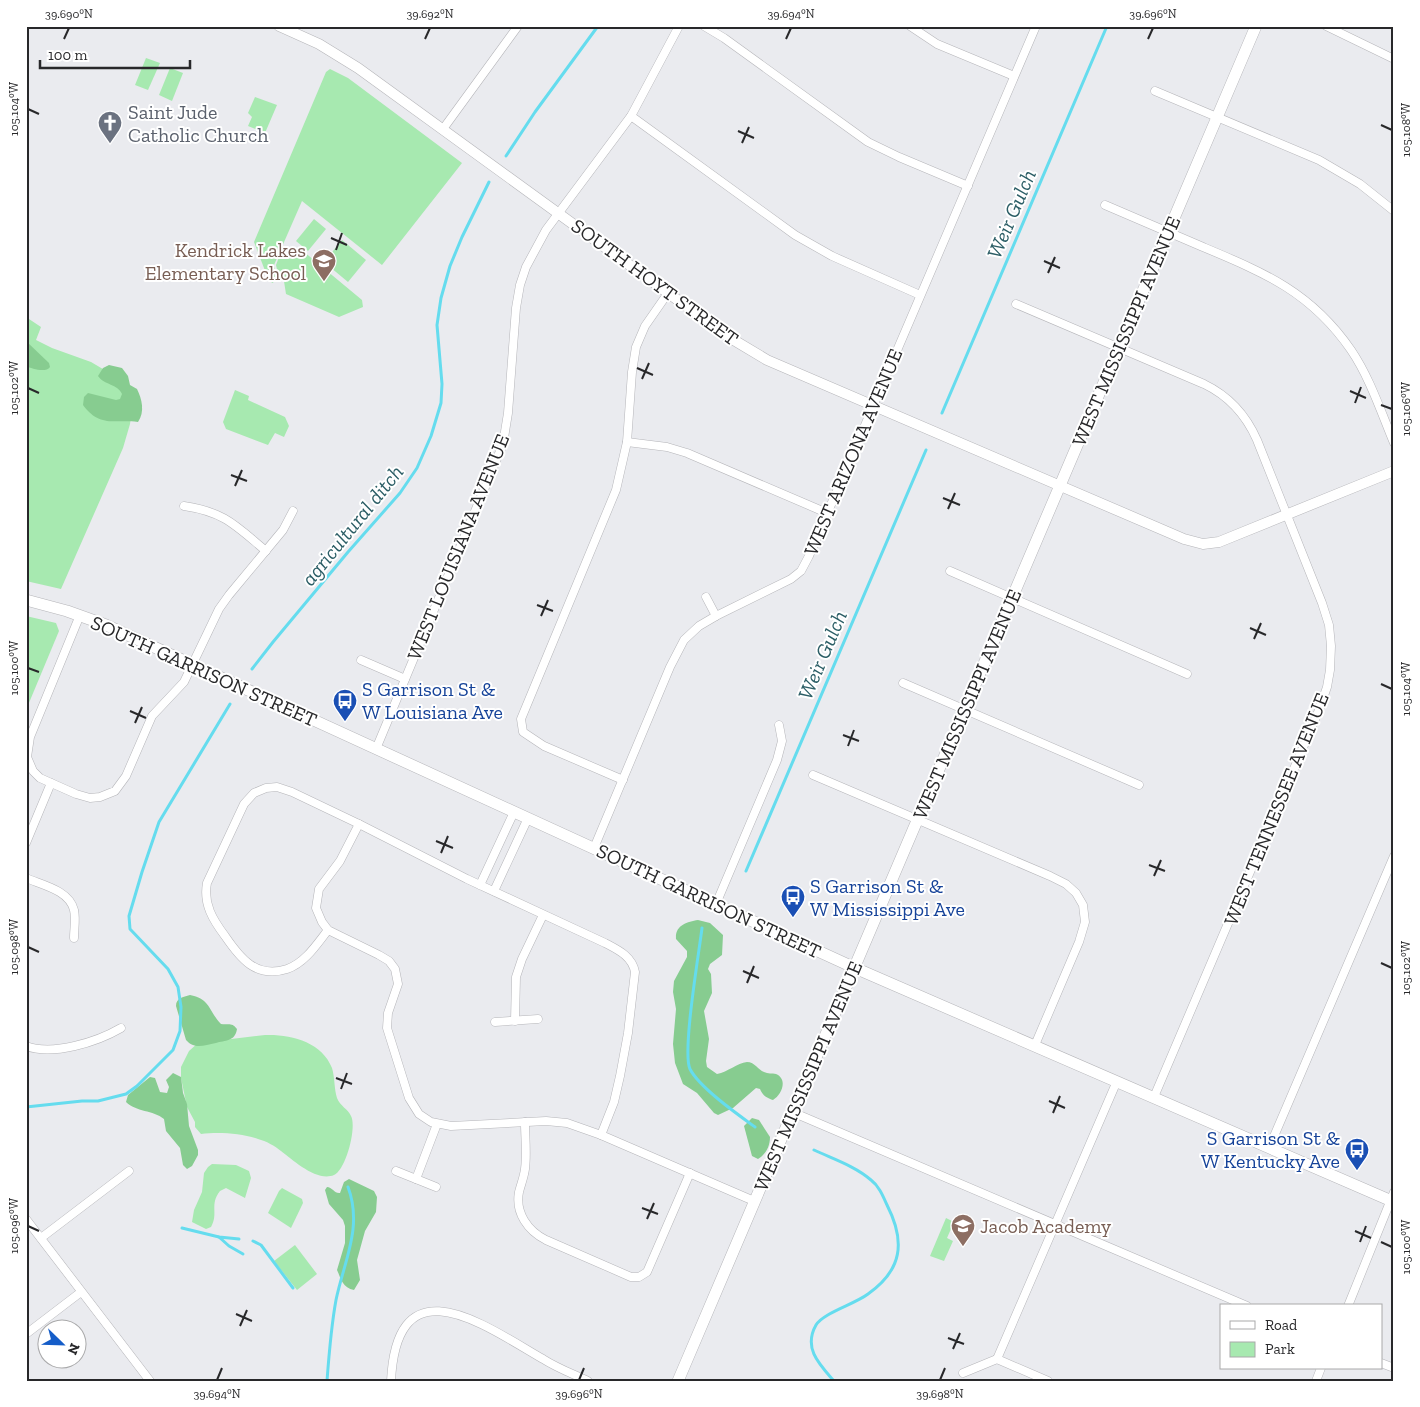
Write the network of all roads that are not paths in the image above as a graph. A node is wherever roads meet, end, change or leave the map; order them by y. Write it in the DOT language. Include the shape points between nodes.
graph roads {
  1 [pos="279,26"];
  2 [pos="518,26"];
  3 [pos="679,26"];
  4 [pos="704,26"];
  5 [pos="910,26"];
  6 [pos="1036,26"];
  7 [pos="1256,26"];
  8 [pos="1326,26"];
  9 [pos="1394,59"];
  10 [pos="1014,76"];
  11 [pos="1155,91"];
  12 [pos="631,116"];
  13 [pos="1217,117"];
  14 [pos="443,129"];
  15 [pos="968,186"];
  16 [pos="1104,205"];
  17 [pos="1394,211"];
  18 [pos="558,213"];
  19 [pos="1168,232"];
  20 [pos="668,293"];
  21 [pos="920,295"];
  22 [pos="1016,304"];
  23 [pos="1118,348"];
  24 [pos="873,406"];
  25 [pos="627,442"];
  26 [pos="1394,443"];
  27 [pos="1394,471"];
  28 [pos="1060,486"];
  29 [pos="184,506"];
  30 [pos="293,511"];
  31 [pos="827,513"];
  32 [pos="1286,514"];
  33 [pos="266,551"];
  34 [pos="950,571"];
  35 [pos="706,597"];
  36 [pos="1012,598"];
  37 [pos="26,600"];
  38 [pos="80,615"];
  39 [pos="716,616"];
  40 [pos="361,660"];
  41 [pos="192,665"];
  42 [pos="1187,674"];
  43 [pos="406,679"];
  44 [pos="903,683"];
  45 [pos="964,709"];
  46 [pos="779,725"];
  47 [pos="376,749"];
  48 [pos="813,775"];
  49 [pos="623,780"];
  50 [pos="51,784"];
  51 [pos="1139,784"];
  52 [pos="514,812"];
  53 [pos="528,818"];
  54 [pos="918,820"];
  55 [pos="359,824"];
  56 [pos="26,843"];
  57 [pos="594,848"];
  58 [pos="1394,856"];
  59 [pos="26,878"];
  60 [pos="480,884"];
  61 [pos="494,891"];
  62 [pos="716,904"];
  63 [pos="543,915"];
  64 [pos="328,930"];
  65 [pos="74,938"];
  66 [pos="855,968"];
  67 [pos="538,1020"];
  68 [pos="515,1021"];
  69 [pos="495,1022"];
  70 [pos="121,1028"];
  71 [pos="26,1046"];
  72 [pos="1034,1046"];
  73 [pos="1117,1081"];
  74 [pos="1154,1097"];
  75 [pos="792,1112"];
  76 [pos="525,1122"];
  77 [pos="437,1124"];
  78 [pos="601,1135"];
  79 [pos="1269,1148"];
  80 [pos="129,1171"];
  81 [pos="396,1171"];
  82 [pos="690,1173"];
  83 [pos="416,1179"];
  84 [pos="436,1187"];
  85 [pos="1393,1198"];
  86 [pos="754,1201"];
  87 [pos="26,1219"];
  88 [pos="1055,1225"];
  89 [pos="41,1238"];
  90 [pos="81,1292"];
  91 [pos="1242,1304"];
  92 [pos="1349,1304"];
  93 [pos="26,1334"];
  94 [pos="998,1359"];
  95 [pos="1382,1363"];
  96 [pos="1394,1368"];
  97 [pos="963,1373"];
  98 [pos="150,1381"];
  99 [pos="391,1381"];
  100 [pos="588,1381"];
  101 [pos="678,1381"];
  102 [pos="1048,1381"];
  1 -- 14 [label="street, SOUTH HOYT STREET" via="343,58"];
  2 -- 14 [label="street"];
  3 -- 12 [label="street, WEST LOUISIANA AVENUE"];
  4 -- 15 [label="street" via="868,142"];
  5 -- 10 [label="street" via="937,44"];
  6 -- 10 [label="street, WEST ARIZONA AVENUE"];
  7 -- 13 [label="main road, WEST MISSISSIPPI AVENUE"];
  8 -- 9 [label="street"];
  10 -- 15 [label="street, WEST ARIZONA AVENUE"];
  11 -- 13 [label="street"];
  12 -- 18 [label="street, WEST LOUISIANA AVENUE"];
  12 -- 21 [label="street" via="811,245"];
  13 -- 17 [label="street" via="1331,167 1360,184"];
  13 -- 19 [label="main road, WEST MISSISSIPPI AVENUE"];
  14 -- 18 [label="street, SOUTH HOYT STREET"];
  15 -- 21 [label="street, WEST ARIZONA AVENUE"];
  16 -- 19 [label="street"];
  18 -- 20 [label="street, SOUTH HOYT STREET"];
  18 -- 43 [label="street, WEST LOUISIANA AVENUE" via="533,251 520,285 503,444"];
  19 -- 23 [label="main road, WEST MISSISSIPPI AVENUE"];
  19 -- 26 [label="street" via="1268,276 1293,290 1318,311 1360,366"];
  20 -- 24 [label="street, SOUTH HOYT STREET" via="767,360"];
  20 -- 25 [label="street" via="644,326 636,347"];
  21 -- 24 [label="street, WEST ARIZONA AVENUE"];
  22 -- 23 [label="street, WEST TENNESSEE AVENUE"];
  23 -- 28 [label="main road, WEST MISSISSIPPI AVENUE"];
  23 -- 32 [label="street, WEST TENNESSEE AVENUE" via="1210,386 1233,403 1252,429"];
  24 -- 28 [label="street, SOUTH HOYT STREET"];
  24 -- 31 [label="street, WEST ARIZONA AVENUE"];
  25 -- 31 [label="street" via="687,453"];
  25 -- 49 [label="street" via="620,476 608,509 521,719 523,732 540,744"];
  27 -- 32 [label="street, SOUTH HOYT STREET"];
  28 -- 32 [label="street, SOUTH HOYT STREET" via="1184,539 1203,544 1219,542"];
  28 -- 36 [label="main road, WEST MISSISSIPPI AVENUE"];
  29 -- 33 [label="street" via="221,516"];
  30 -- 33 [label="street"];
  31 -- 39 [label="street, WEST ARIZONA AVENUE" via="801,571"];
  32 -- 74 [label="street, WEST TENNESSEE AVENUE" via="1329,625 1331,655 1327,687"];
  33 -- 41 [label="street" via="218,609"];
  34 -- 36 [label="street"];
  35 -- 39 [label="street"];
  36 -- 42 [label="street"];
  36 -- 45 [label="main road, WEST MISSISSIPPI AVENUE"];
  37 -- 38 [label="main road, SOUTH GARRISON STREET"];
  38 -- 41 [label="main road, SOUTH GARRISON STREET"];
  38 -- 50 [label="street" via="28,744 26,757 30,767"];
  39 -- 49 [label="street, WEST ARIZONA AVENUE" via="694,629 679,647"];
  40 -- 43 [label="street"];
  41 -- 47 [label="main road, SOUTH GARRISON STREET"];
  41 -- 50 [label="street" via="178,690 152,716 126,776 115,791 92,798"];
  43 -- 47 [label="street, WEST LOUISIANA AVENUE"];
  44 -- 45 [label="street"];
  45 -- 51 [label="street"];
  45 -- 54 [label="main road, WEST MISSISSIPPI AVENUE"];
  46 -- 62 [label="street" via="782,741 777,760"];
  47 -- 52 [label="main road, SOUTH GARRISON STREET"];
  48 -- 54 [label="street"];
  49 -- 57 [label="street, WEST ARIZONA AVENUE"];
  50 -- 56 [label="street"];
  52 -- 53 [label="main road, SOUTH GARRISON STREET"];
  52 -- 60 [label="street"];
  53 -- 57 [label="main road, SOUTH GARRISON STREET"];
  53 -- 61 [label="street"];
  54 -- 66 [label="main road, WEST MISSISSIPPI AVENUE"];
  54 -- 72 [label="street" via="1057,879 1071,887 1081,900 1085,918 1083,932"];
  55 -- 60 [label="street"];
  55 -- 64 [label="street" via="318,892 317,912"];
  55 -- 64 [label="street" via="286,790 263,789 250,796 241,809 208,883 207,904 214,921 241,958 257,968 274,971 290,968 306,957"];
  57 -- 62 [label="main road, SOUTH GARRISON STREET"];
  58 -- 79 [label="street"];
  59 -- 65 [label="street" via="56,890 69,900 75,914"];
  60 -- 61 [label="street"];
  61 -- 63 [label="street"];
  62 -- 66 [label="main road, SOUTH GARRISON STREET"];
  63 -- 68 [label="street" via="517,971"];
  63 -- 78 [label="street" via="618,950 634,967 624,1058 614,1102"];
  64 -- 77 [label="street" via="379,954 394,969 398,984 387,1018 389,1035 412,1105 423,1118"];
  66 -- 72 [label="main road, SOUTH GARRISON STREET"];
  66 -- 75 [label="main road, WEST MISSISSIPPI AVENUE"];
  67 -- 68 [label="street"];
  68 -- 69 [label="street"];
  70 -- 71 [label="street" via="100,1039 80,1044 48,1049"];
  72 -- 73 [label="main road, SOUTH GARRISON STREET"];
  73 -- 74 [label="main road, SOUTH GARRISON STREET"];
  73 -- 88 [label="street"];
  74 -- 79 [label="main road, SOUTH GARRISON STREET"];
  75 -- 86 [label="main road, WEST MISSISSIPPI AVENUE"];
  75 -- 88 [label="street"];
  76 -- 77 [label="street"];
  76 -- 78 [label="street" via="562,1122"];
  76 -- 82 [label="street" via="526,1168 519,1196 524,1222 546,1240 631,1277 640,1277 647,1272"];
  77 -- 83 [label="street"];
  78 -- 82 [label="street"];
  79 -- 85 [label="main road, SOUTH GARRISON STREET"];
  80 -- 89 [label="street"];
  81 -- 83 [label="street"];
  82 -- 86 [label="street"];
  83 -- 84 [label="street"];
  85 -- 92 [label="street"];
  86 -- 101 [label="main road, WEST MISSISSIPPI AVENUE"];
  87 -- 89 [label="street"];
  88 -- 91 [label="street"];
  88 -- 94 [label="street"];
  89 -- 90 [label="street"];
  90 -- 93 [label="street"];
  90 -- 98 [label="street"];
  94 -- 97 [label="street"];
  94 -- 102 [label="street"];
  95 -- 96 [label="street"];
  99 -- 100 [label="street" via="398,1339 409,1322 433,1310 447,1311 496,1331"];
}
